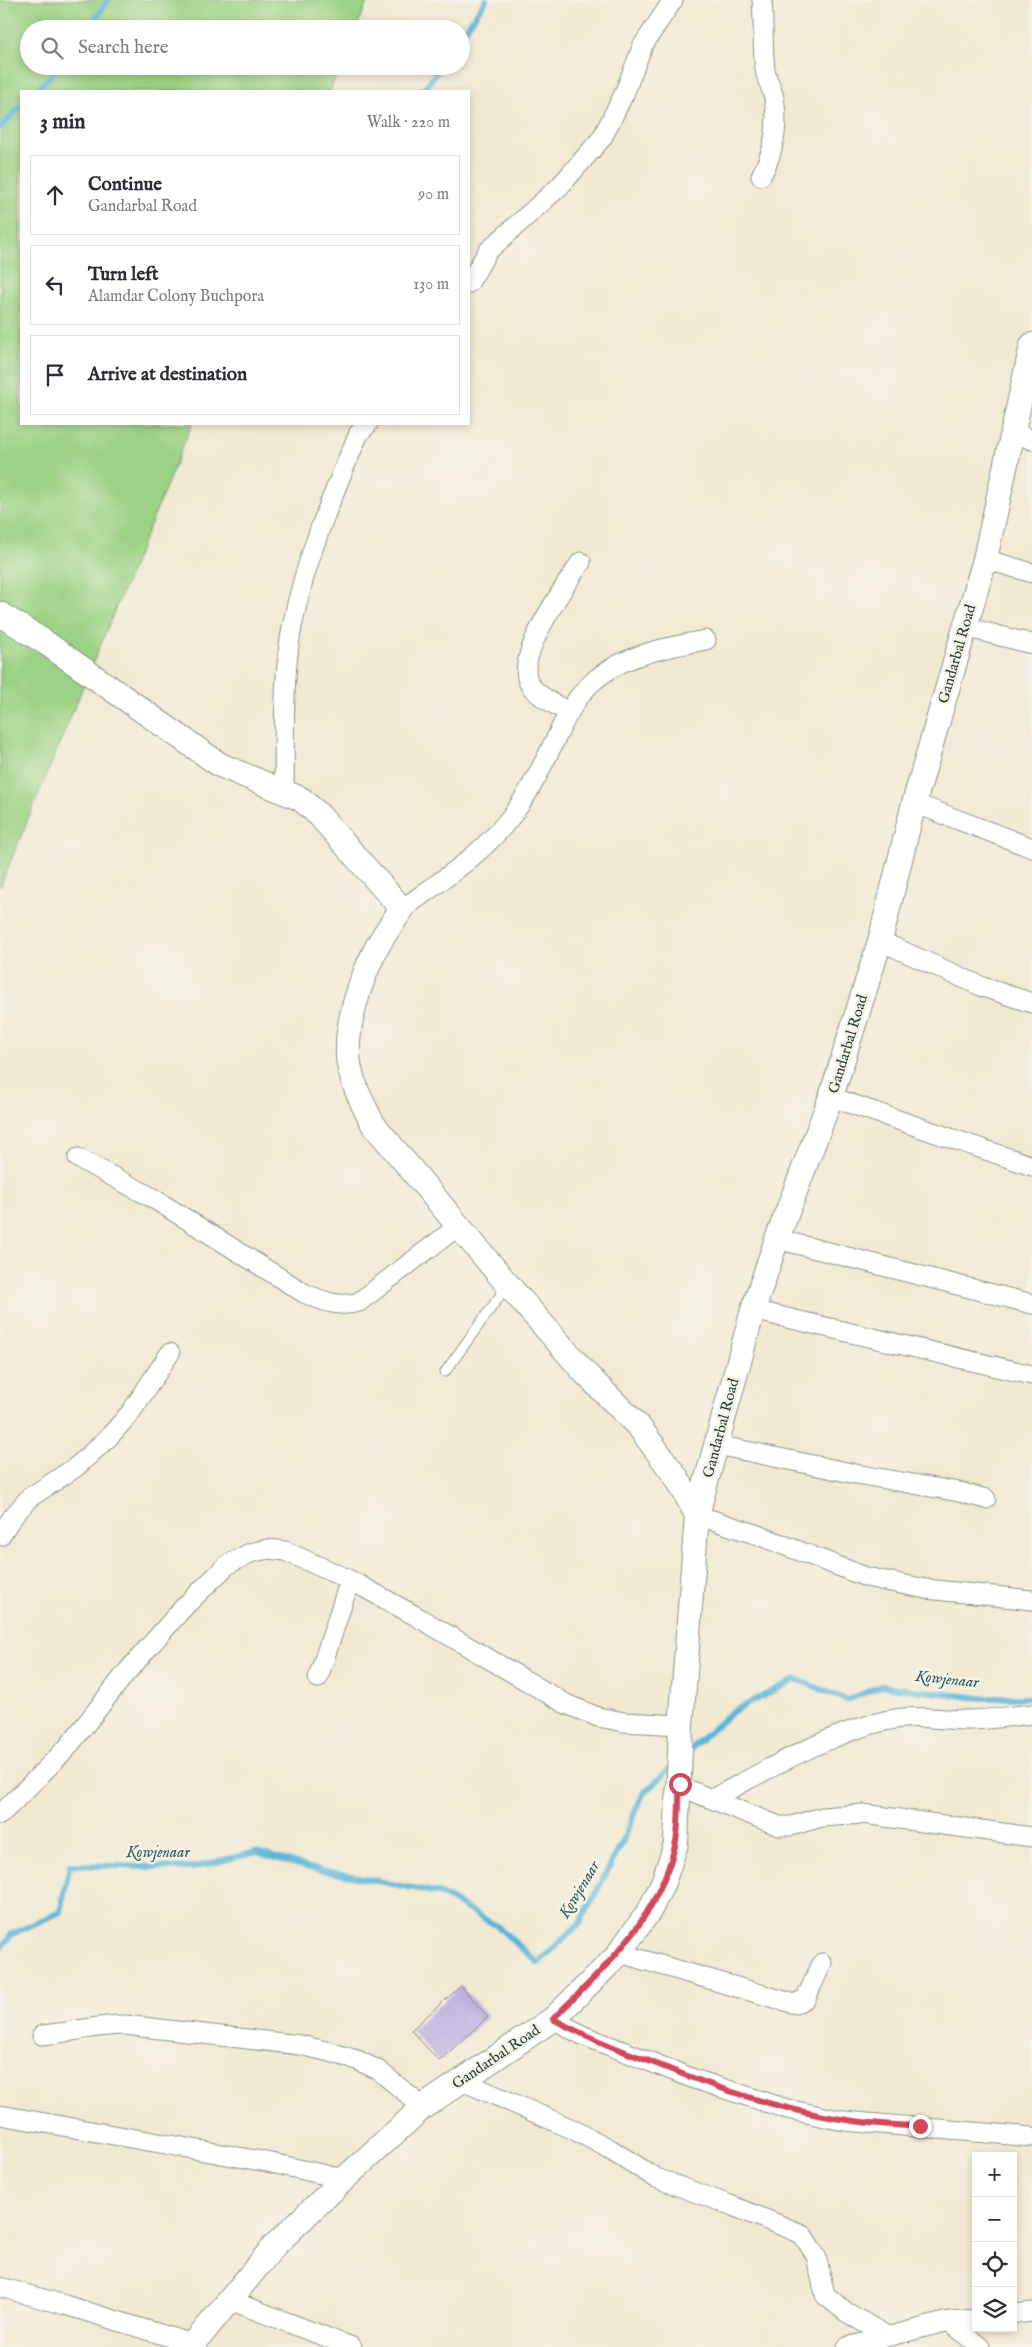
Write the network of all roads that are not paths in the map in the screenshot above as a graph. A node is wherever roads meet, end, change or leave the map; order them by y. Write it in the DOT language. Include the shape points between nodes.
graph roads {
  1 [pos="672,0"];
  2 [pos="762,0"];
  3 [pos="761,176"];
  4 [pos="470,281"];
  5 [pos="1032,345"];
  6 [pos="367,425"];
  7 [pos="1022,436"];
  8 [pos="985,559"];
  9 [pos="580,562"];
  10 [pos="1032,573"];
  11 [pos="0,614"];
  12 [pos="965,627"];
  13 [pos="706,640"];
  14 [pos="1032,644"];
  15 [pos="569,713"];
  16 [pos="284,791"];
  17 [pos="914,803"];
  18 [pos="1032,848"];
  19 [pos="402,909"];
  20 [pos="880,941"];
  21 [pos="1032,1004"];
  22 [pos="832,1097"];
  23 [pos="78,1158"];
  24 [pos="1032,1166"];
  25 [pos="458,1226"];
  26 [pos="777,1239"];
  27 [pos="508,1285"];
  28 [pos="1032,1304"];
  29 [pos="754,1310"];
  30 [pos="170,1353"];
  31 [pos="445,1372"];
  32 [pos="1032,1375"];
  33 [pos="717,1445"];
  34 [pos="986,1499"];
  35 [pos="698,1515"];
  36 [pos="0,1536"];
  37 [pos="350,1580"];
  38 [pos="1032,1600"];
  39 [pos="318,1678"];
  40 [pos="1032,1714"];
  41 [pos="681,1726"];
  42 [pos="679,1785"];
  43 [pos="712,1799"];
  44 [pos="0,1815"];
  45 [pos="1032,1837"];
  46 [pos="619,1953"];
  47 [pos="822,1963"];
  48 [pos="553,2019"];
  49 [pos="42,2036"];
  50 [pos="460,2080"];
  51 [pos="423,2107"];
  52 [pos="0,2115"];
  53 [pos="1032,2137"];
  54 [pos="344,2179"];
  55 [pos="0,2287"];
  56 [pos="229,2300"];
  57 [pos="1032,2312"];
  58 [pos="1017,2314"];
  59 [pos="972,2319"];
  60 [pos="949,2322"];
  61 [pos="887,2336"];
  62 [pos="192,2346"];
  63 [pos="352,2347"];
  64 [pos="847,2347"];
  65 [pos="980,2347"];
  1 -- 4 [label="street" via="643,45 602,138 560,186 488,251"];
  2 -- 3 [label="street" via="765,74 773,97 776,131"];
  5 -- 7 [label="street, Gandarbal Road"];
  6 -- 16 [label="street" via="359,433 315,540 292,628 287,672"];
  7 -- 8 [label="street, Gandarbal Road"];
  8 -- 10 [label="street"];
  8 -- 12 [label="street, Gandarbal Road"];
  9 -- 15 [label="street" via="551,608 533,644 526,667 530,685"];
  11 -- 16 [label="street" via="220,765"];
  12 -- 14 [label="street"];
  12 -- 17 [label="street, Gandarbal Road"];
  13 -- 15 [label="street" via="652,651 605,673 583,692"];
  15 -- 19 [label="street" via="530,789 493,839 475,857"];
  16 -- 19 [label="street" via="319,815"];
  17 -- 18 [label="street"];
  17 -- 20 [label="street, Gandarbal Road"];
  19 -- 25 [label="street" via="376,949 366,972 348,1032 348,1056 360,1100 373,1124"];
  20 -- 21 [label="street" via="983,987"];
  20 -- 22 [label="street, Gandarbal Road"];
  22 -- 24 [label="street"];
  22 -- 26 [label="street, Gandarbal Road"];
  23 -- 25 [label="street" via="151,1197 304,1293 332,1303 359,1302"];
  25 -- 27 [label="street"];
  26 -- 28 [label="street"];
  26 -- 29 [label="street, Gandarbal Road"];
  27 -- 31 [label="lane"];
  27 -- 35 [label="street" via="586,1374 640,1428 677,1478"];
  29 -- 32 [label="street"];
  29 -- 33 [label="street, Gandarbal Road"];
  30 -- 36 [label="street" via="131,1412 109,1437 76,1467 28,1498"];
  33 -- 34 [label="street"];
  33 -- 35 [label="street, Gandarbal Road"];
  35 -- 38 [label="street" via="866,1577 926,1588"];
  35 -- 41 [label="street, Gandarbal Road"];
  37 -- 39 [label="street"];
  37 -- 41 [label="street" via="566,1704 598,1717 624,1722"];
  37 -- 44 [label="street" via="285,1551 268,1549 250,1553 227,1565 184,1607 62,1754"];
  40 -- 43 [label="street" via="994,1719 903,1718 881,1722 789,1758"];
  41 -- 42 [label="street, Gandarbal Road"];
  42 -- 43 [label="street"];
  42 -- 46 [label="street, Gandarbal Road" via="676,1844 664,1880 650,1910"];
  43 -- 45 [label="street" via="779,1826 791,1826 822,1816 863,1814"];
  46 -- 47 [label="street" via="795,2004 806,1998"];
  46 -- 48 [label="street, Gandarbal Road"];
  48 -- 50 [label="street, Gandarbal Road"];
  48 -- 53 [label="street" via="582,2035 694,2080 787,2109 844,2121"];
  49 -- 51 [label="street" via="125,2025 300,2045 357,2060 378,2070"];
  50 -- 51 [label="street, Gandarbal Road"];
  50 -- 61 [label="street" via="610,2149 656,2178 802,2234 816,2256 825,2294 846,2312"];
  51 -- 54 [label="street, Gandarbal Road"];
  52 -- 54 [label="street" via="267,2162"];
  54 -- 56 [label="street, Gandarbal Road" via="275,2245"];
  55 -- 62 [label="street"];
  56 -- 62 [label="street, Gandarbal Road"];
  56 -- 63 [label="street"];
  57 -- 58 [label="street"];
  59 -- 60 [label="street"];
  60 -- 61 [label="street"];
  60 -- 65 [label="street"];
  61 -- 64 [label="street"];
}
